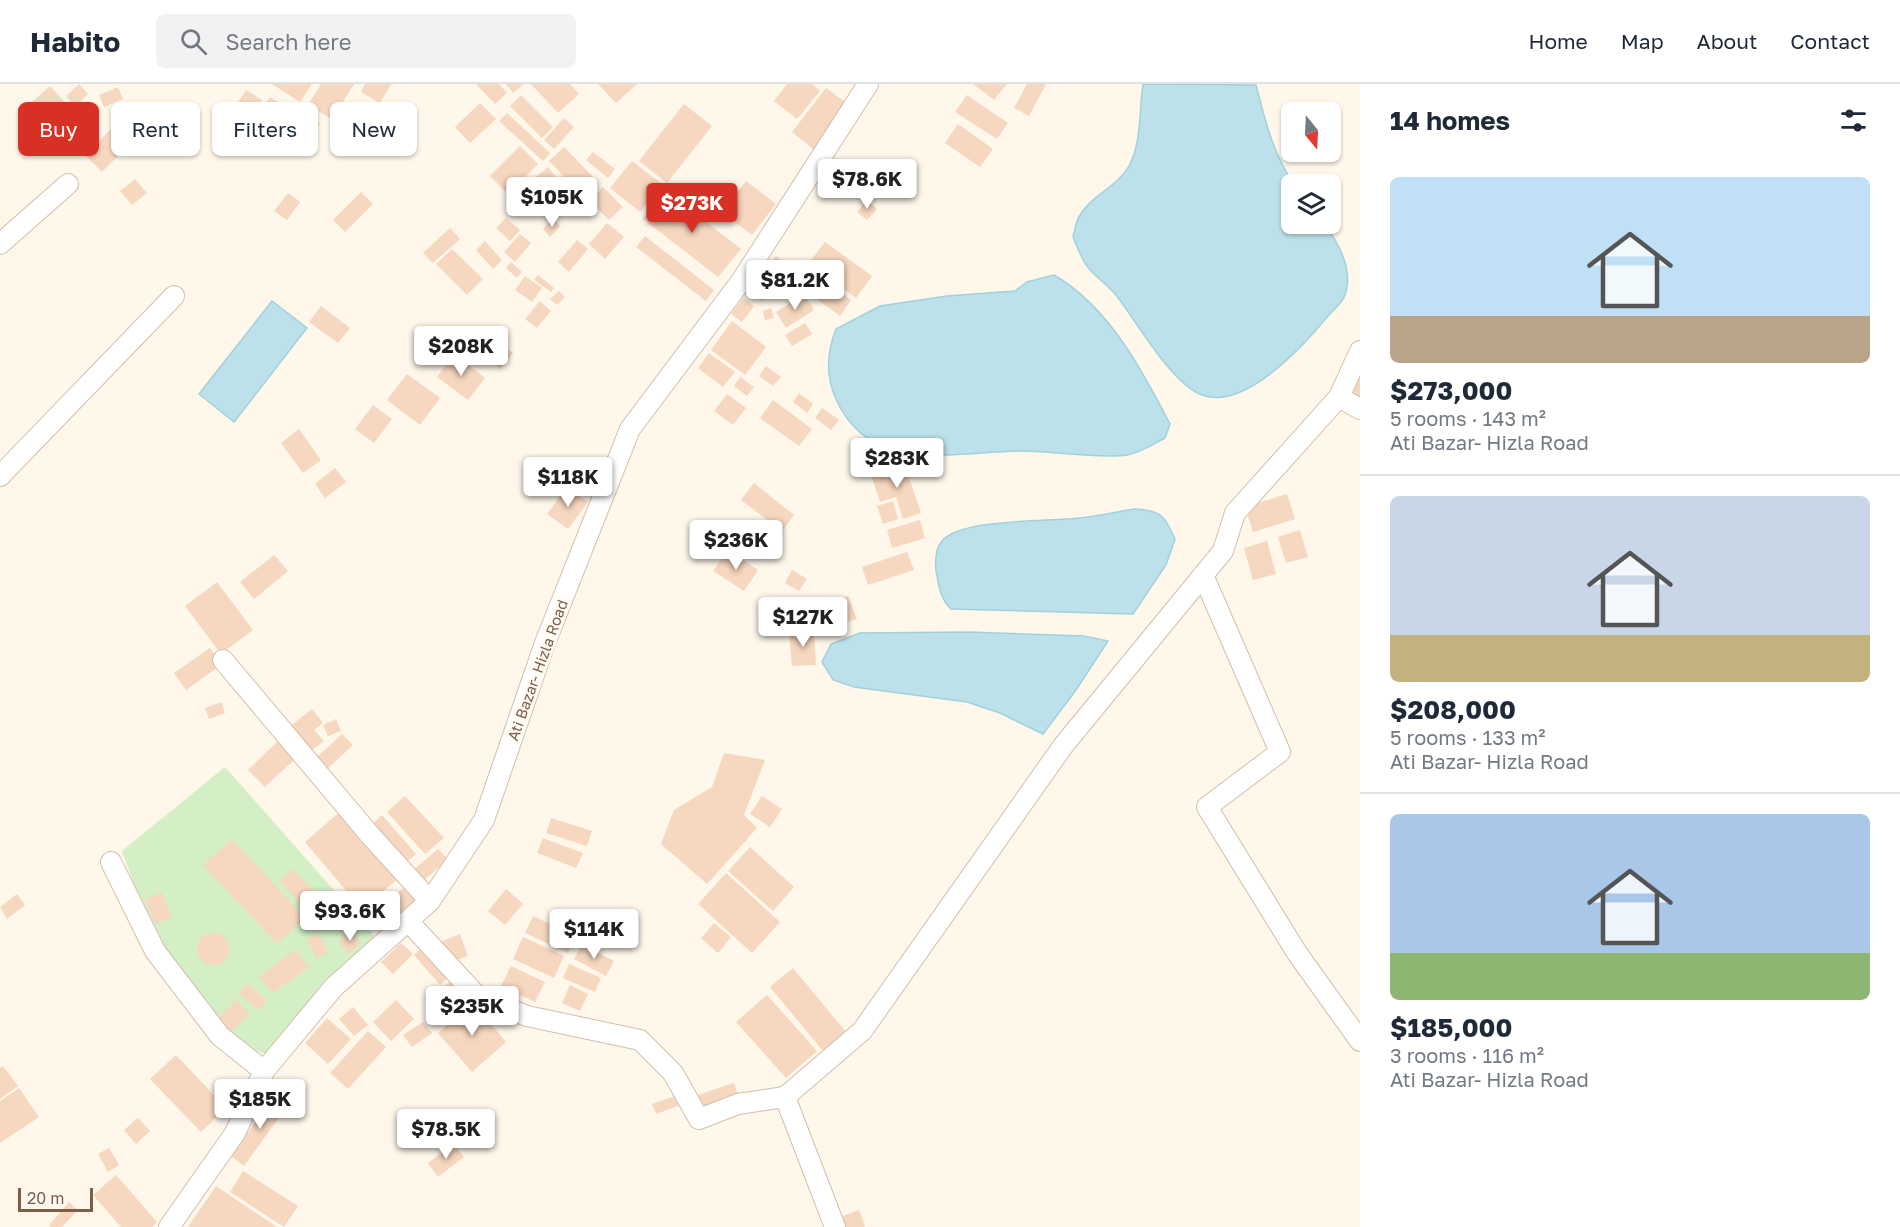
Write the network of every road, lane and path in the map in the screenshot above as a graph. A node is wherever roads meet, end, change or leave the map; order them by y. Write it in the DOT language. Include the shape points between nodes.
graph roads {
  1 [pos="868,84"];
  2 [pos="68,184"];
  3 [pos="0,244"];
  4 [pos="174,296"];
  5 [pos="1360,351"];
  6 [pos="1339,397"];
  7 [pos="1360,409"];
  8 [pos="0,476"];
  9 [pos="1203,574"];
  10 [pos="223,660"];
  11 [pos="111,862"];
  12 [pos="430,901"];
  13 [pos="408,921"];
  14 [pos="1360,1041"];
  15 [pos="264,1071"];
  16 [pos="784,1097"];
  17 [pos="169,1227"];
  18 [pos="835,1227"];
  1 -- 12 [label="street, Ati Bazar- Hizla Road" via="742,280 630,429 545,644 484,820"];
  2 -- 3 [label="street"];
  4 -- 8 [label="street"];
  5 -- 6 [label="street"];
  6 -- 7 [label="street"];
  6 -- 9 [label="street" via="1235,513 1223,550"];
  9 -- 14 [label="street" via="1280,752 1207,807 1297,953"];
  9 -- 16 [label="street" via="1063,746 862,1030"];
  10 -- 12 [label="street" via="370,836"];
  11 -- 15 [label="street" via="155,951 220,1036"];
  12 -- 13 [label="street, Ati Bazar- Hizla Road"];
  13 -- 15 [label="street, Ati Bazar- Hizla Road" via="334,987"];
  13 -- 16 [label="street" via="477,996 527,1016 640,1040 673,1073 699,1119 738,1104"];
  15 -- 17 [label="street, Ati Bazar- Hizla Road" via="235,1133"];
  16 -- 18 [label="street"];
}
